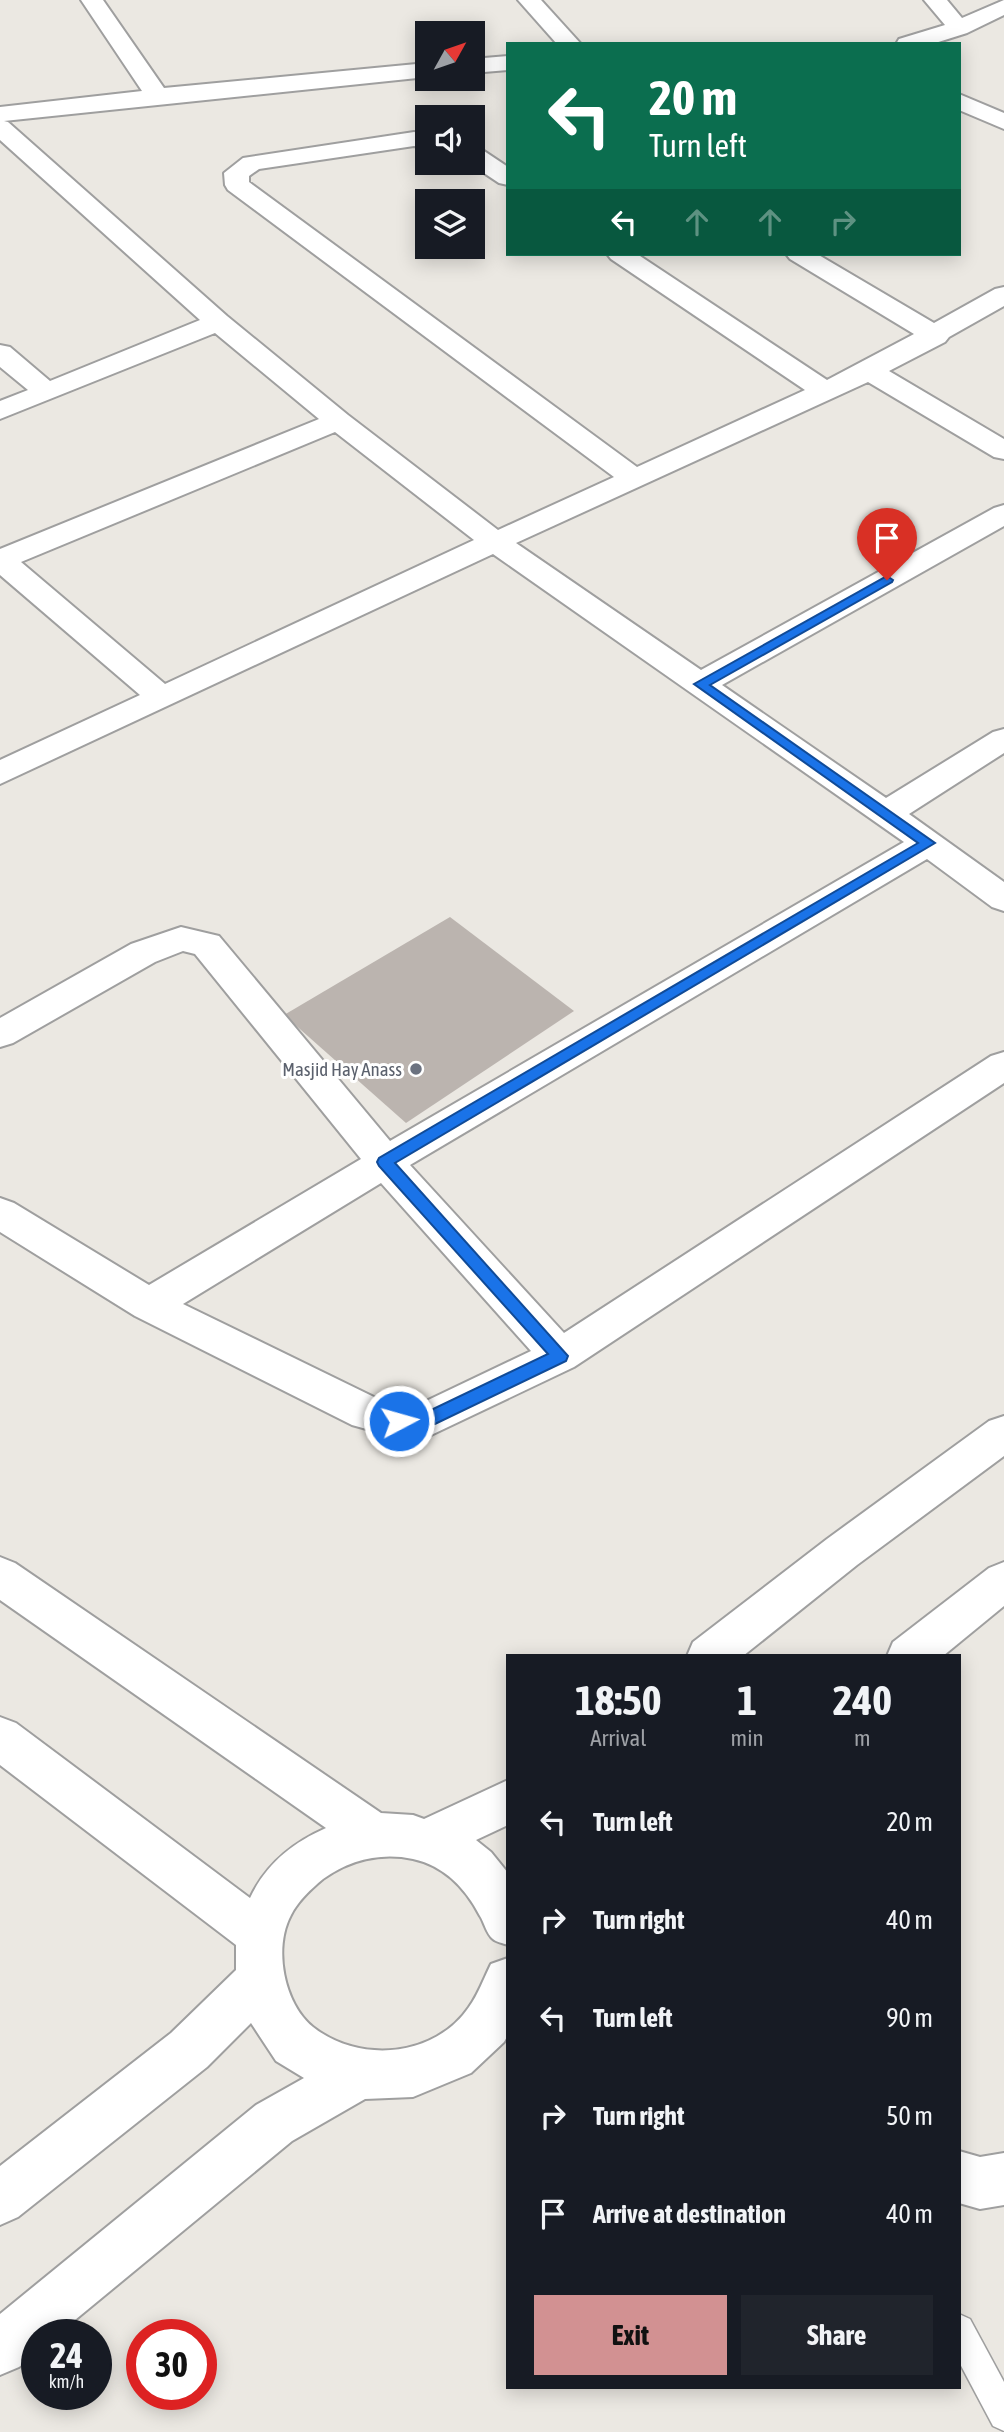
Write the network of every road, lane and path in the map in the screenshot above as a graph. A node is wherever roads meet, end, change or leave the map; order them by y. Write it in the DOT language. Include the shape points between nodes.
graph roads {
  1 [pos="92,0"];
  2 [pos="529,0"];
  3 [pos="934,0"];
  4 [pos="1000,13"];
  5 [pos="959,28"];
  6 [pos="568,42"];
  7 [pos="914,42"];
  8 [pos="488,65"];
  9 [pos="415,72"];
  10 [pos="506,77"];
  11 [pos="158,96"];
  12 [pos="961,102"];
  13 [pos="0,114"];
  14 [pos="1004,122"];
  15 [pos="0,127"];
  16 [pos="415,139"];
  17 [pos="485,163"];
  18 [pos="506,177"];
  19 [pos="623,256"];
  20 [pos="802,256"];
  21 [pos="1004,295"];
  22 [pos="218,321"];
  23 [pos="936,336"];
  24 [pos="0,353"];
  25 [pos="869,371"];
  26 [pos="825,391"];
  27 [pos="47,392"];
  28 [pos="0,411"];
  29 [pos="338,421"];
  30 [pos="1004,451"];
  31 [pos="634,478"];
  32 [pos="1004,514"];
  33 [pos="495,542"];
  34 [pos="700,684"];
  35 [pos="161,697"];
  36 [pos="1004,739"];
  37 [pos="0,773"];
  38 [pos="886,813"];
  39 [pos="928,843"];
  40 [pos="1004,899"];
  41 [pos="0,1034"];
  42 [pos="1004,1065"];
  43 [pos="385,1162"];
  44 [pos="0,1213"];
  45 [pos="149,1305"];
  46 [pos="560,1356"];
  47 [pos="1004,1433"];
  48 [pos="0,1576"];
  49 [pos="1004,1581"];
  50 [pos="712,1654"];
  51 [pos="912,1654"];
  52 [pos="0,1738"];
  53 [pos="506,1802"];
  54 [pos="373,1834"];
  55 [pos="429,1840"];
  56 [pos="506,1918"];
  57 [pos="260,1957"];
  58 [pos="506,1994"];
  59 [pos="357,2076"];
  60 [pos="961,2178"];
  61 [pos="1004,2179"];
  62 [pos="0,2199"];
  63 [pos="961,2334"];
  64 [pos="0,2348"];
  65 [pos="1004,2415"];
  1 -- 11 [label="street"];
  2 -- 6 [label="street"];
  3 -- 5 [label="street"];
  4 -- 5 [label="street"];
  5 -- 7 [label="street"];
  8 -- 10 [label="street"];
  9 -- 11 [label="street"];
  11 -- 13 [label="street"];
  12 -- 14 [label="street"];
  15 -- 22 [label="street"];
  16 -- 31 [label="street" via="252,163 236,173 237,185"];
  17 -- 18 [label="street"];
  19 -- 26 [label="street"];
  20 -- 23 [label="street"];
  21 -- 23 [label="street"];
  22 -- 27 [label="street"];
  22 -- 29 [label="street"];
  23 -- 25 [label="street"];
  24 -- 27 [label="street"];
  25 -- 26 [label="street"];
  25 -- 30 [label="street"];
  26 -- 31 [label="street"];
  27 -- 28 [label="street"];
  29 -- 33 [label="street"];
  29 -- 35 [label="street" via="6,557 3,562"];
  31 -- 33 [label="street"];
  32 -- 34 [label="street"];
  33 -- 34 [label="street"];
  33 -- 35 [label="street"];
  34 -- 38 [label="street"];
  35 -- 37 [label="street"];
  36 -- 38 [label="street"];
  38 -- 39 [label="street"];
  39 -- 40 [label="street"];
  39 -- 43 [label="street"];
  41 -- 43 [label="street" via="143,953 181,940 195,941 207,946"];
  42 -- 46 [label="street"];
  43 -- 45 [label="street"];
  43 -- 46 [label="street"];
  44 -- 45 [label="street"];
  45 -- 46 [label="street" via="367,1413 399,1421 429,1419"];
  47 -- 50 [label="street"];
  48 -- 54 [label="street"];
  49 -- 51 [label="street"];
  52 -- 57 [label="street"];
  53 -- 55 [label="street"];
  54 -- 55 [label="street"];
  54 -- 57 [label="street" via="341,1842 313,1857 289,1878 271,1906"];
  55 -- 56 [label="street" via="465,1859 493,1889"];
  57 -- 59 [label="street" via="272,2014 293,2043 323,2064"];
  57 -- 62 [label="street" via="189,2050"];
  58 -- 59 [label="street" via="485,2029 459,2053 427,2070 392,2078"];
  59 -- 64 [label="street" via="274,2123"];
  60 -- 61 [label="street" via="980,2183"];
  63 -- 65 [label="lane"];
}
